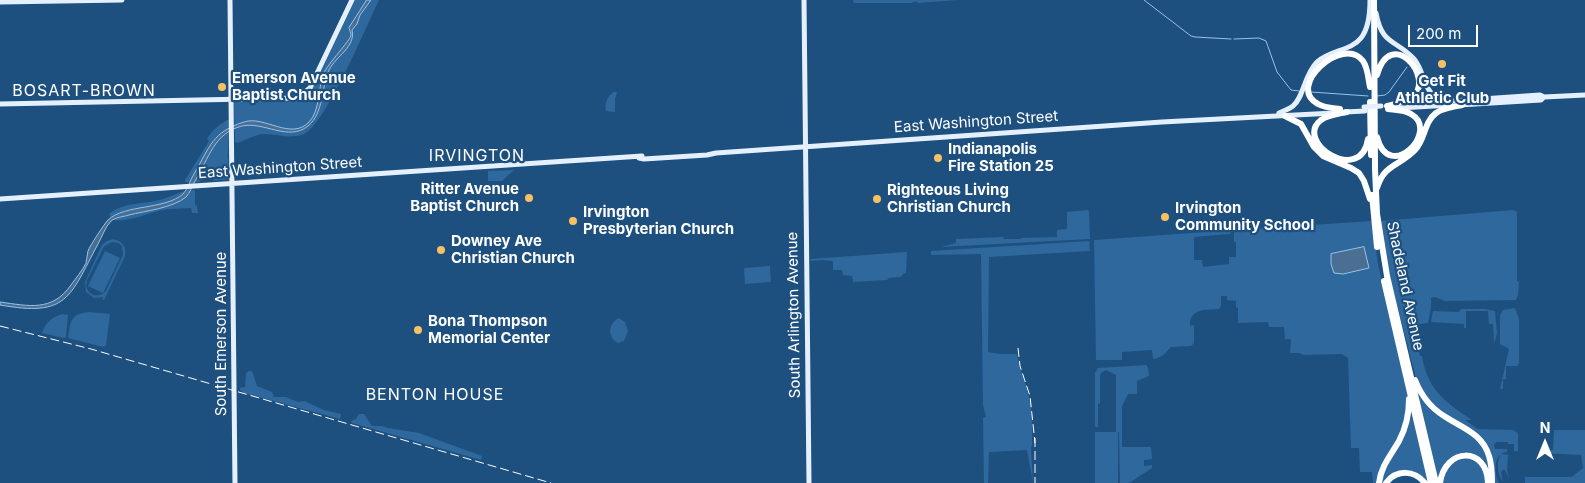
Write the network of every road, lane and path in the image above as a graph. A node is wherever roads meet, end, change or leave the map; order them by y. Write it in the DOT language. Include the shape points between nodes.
graph roads {
  1 [pos="122,0"];
  2 [pos="230,0"];
  3 [pos="352,0"];
  4 [pos="804,0"];
  5 [pos="1372,1"];
  6 [pos="0,2"];
  7 [pos="1372,86"];
  8 [pos="1585,95"];
  9 [pos="1544,97"];
  10 [pos="231,100"];
  11 [pos="1452,101"];
  12 [pos="0,104"];
  13 [pos="1462,105"];
  14 [pos="1384,108"];
  15 [pos="1344,110"];
  16 [pos="1282,114"];
  17 [pos="1372,121"];
  18 [pos="805,147"];
  19 [pos="232,184"];
  20 [pos="1376,197"];
  21 [pos="0,199"];
  22 [pos="1372,205"];
  23 [pos="1407,360"];
  24 [pos="1410,391"];
  25 [pos="235,483"];
  26 [pos="809,483"];
  27 [pos="1378,483"];
  28 [pos="1386,483"];
  29 [pos="1425,483"];
  30 [pos="1432,483"];
  31 [pos="1436,483"];
  32 [pos="1440,483"];
  33 [pos="1488,483"];
  34 [pos="1492,483"];
  1 -- 6 [label="main road"];
  2 -- 10 [label="main road, South Emerson Avenue"];
  3 -- 10 [label="main road" via="308,91 296,98"];
  4 -- 18 [label="main road, South Arlington Avenue"];
  5 -- 7 [label="highway, Shadeland Avenue"];
  5 -- 11 [label="main road" via="1385,38 1413,59 1431,94"];
  5 -- 16 [label="main road" via="1362,37 1317,63 1307,76 1297,102"];
  7 -- 14 [label="highway" via="1380,65 1388,56 1404,56 1414,68 1419,84 1416,94"];
  7 -- 15 [label="highway" via="1362,60 1357,56 1343,54 1317,69 1310,80 1310,95 1318,104"];
  7 -- 17 [label="highway, Shadeland Avenue"];
  8 -- 9 [label="main road, East Washington Street"];
  9 -- 11 [label="main road, East Washington Street"];
  9 -- 13 [label="main road, East Washington Street" via="1541,100"];
  10 -- 12 [label="main road"];
  10 -- 19 [label="main road, South Emerson Avenue"];
  11 -- 14 [label="main road, East Washington Street"];
  13 -- 14 [label="main road, East Washington Street"];
  13 -- 20 [label="highway" via="1432,116 1416,150 1382,176"];
  14 -- 15 [label="main road, East Washington Street, bridge"];
  14 -- 17 [label="highway" via="1411,114 1419,122 1419,137 1407,152 1394,156 1382,150"];
  15 -- 16 [label="main road, East Washington Street"];
  15 -- 17 [label="highway" via="1324,118 1315,129 1317,143 1335,157 1350,160 1361,154"];
  16 -- 18 [label="main road, East Washington Street"];
  16 -- 22 [label="highway" via="1301,124 1314,147 1324,156 1359,173"];
  17 -- 20 [label="highway, Shadeland Avenue"];
  17 -- 22 [label="highway, Shadeland Avenue"];
  18 -- 19 [label="main road, East Washington Street"];
  18 -- 26 [label="main road, South Arlington Avenue"];
  19 -- 21 [label="main road, East Washington Street"];
  19 -- 25 [label="main road, South Emerson Avenue"];
  20 -- 23 [label="highway, Shadeland Avenue" via="1385,266"];
  22 -- 24 [label="highway, Shadeland Avenue" via="1384,279"];
  23 -- 31 [label="highway, Shadeland Avenue"];
  23 -- 34 [label="highway" via="1418,388 1429,403 1482,442 1490,459"];
  24 -- 27 [label="highway" via="1404,430 1383,466"];
  24 -- 30 [label="highway, Shadeland Avenue"];
  28 -- 29 [label="highway" via="1405,472 1416,475"];
  32 -- 33 [label="highway" via="1447,464 1463,456 1482,464"];
}
